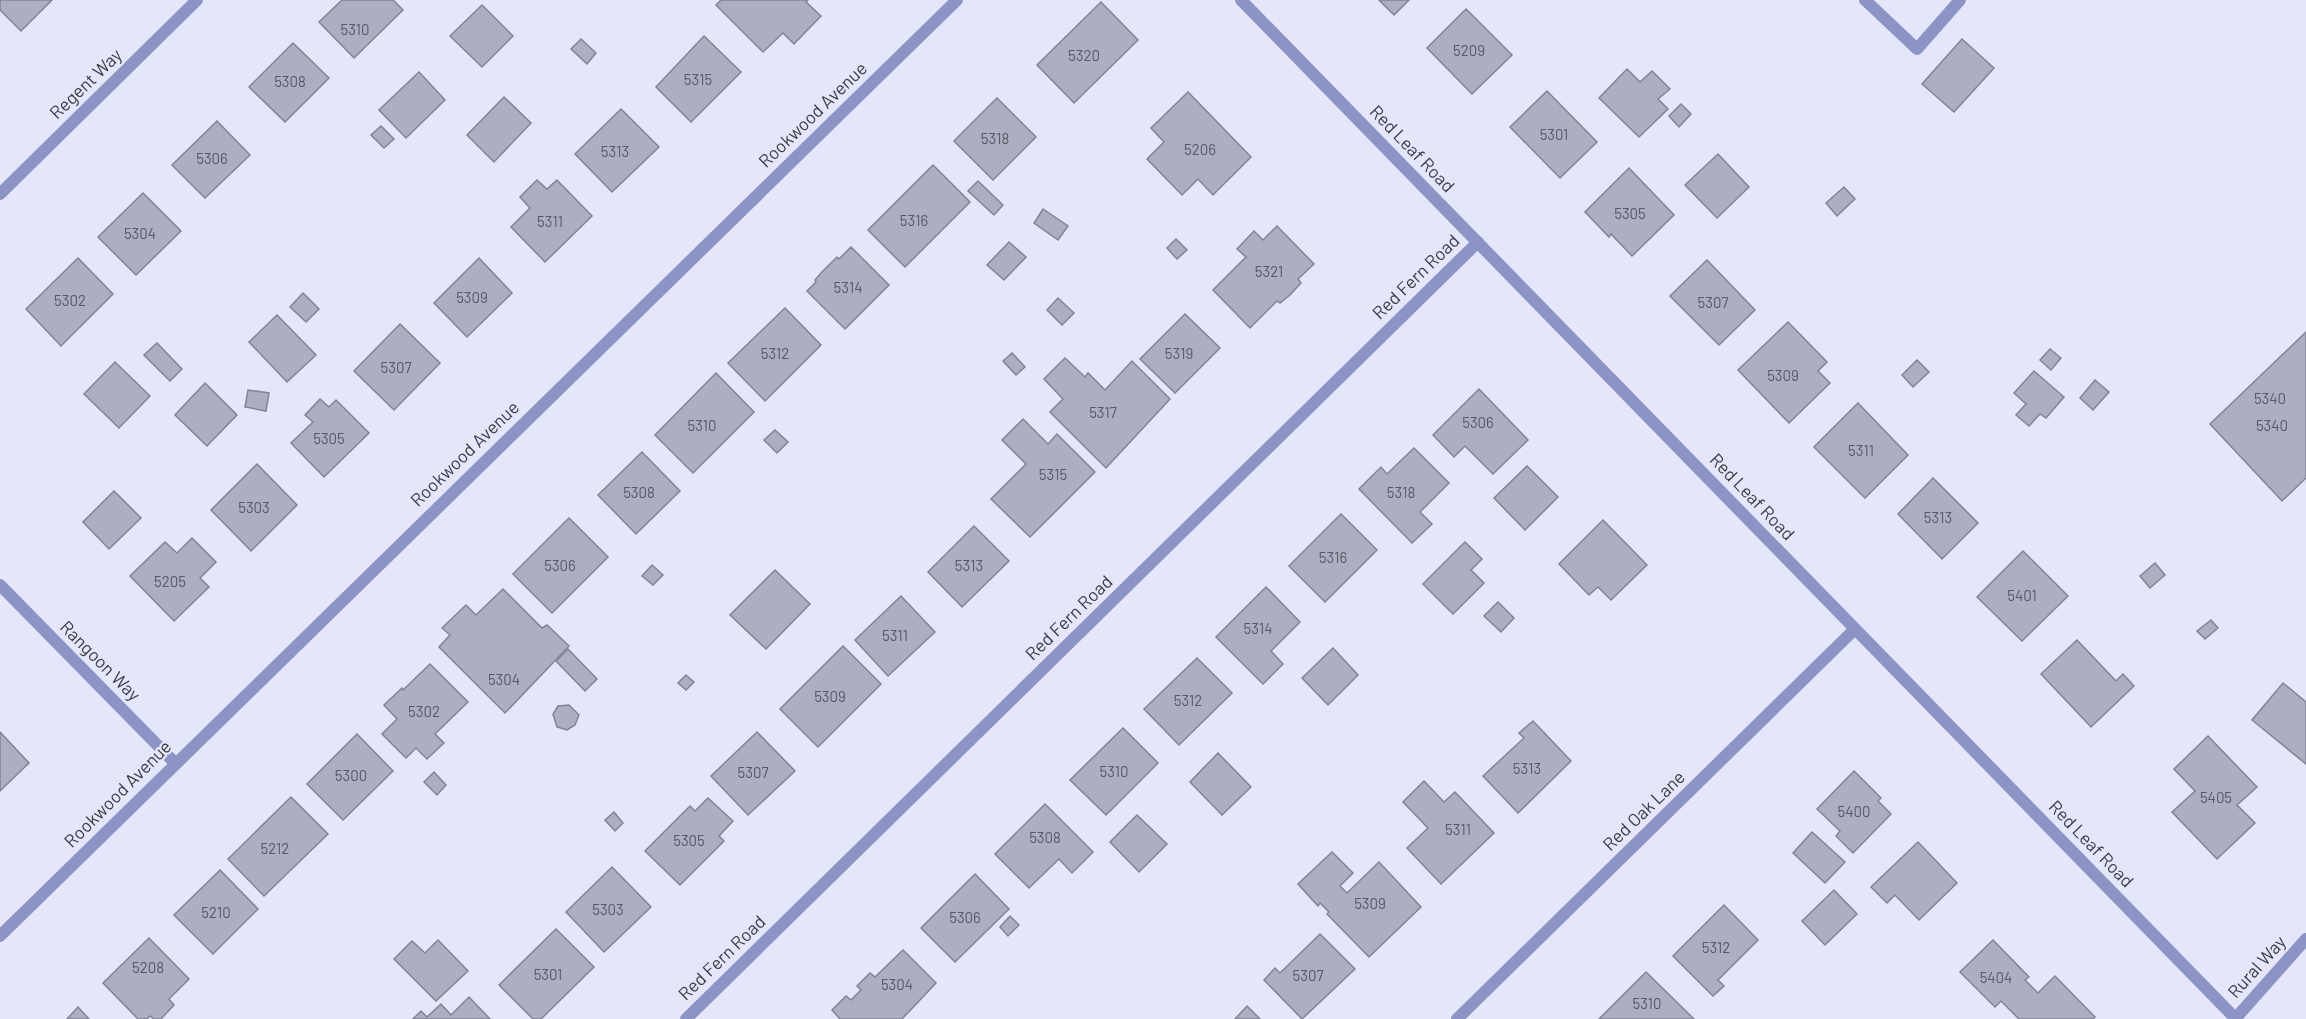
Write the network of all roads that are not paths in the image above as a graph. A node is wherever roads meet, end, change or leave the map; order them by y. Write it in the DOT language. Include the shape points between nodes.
graph roads {
  1 [pos="198,0"];
  2 [pos="957,0"];
  3 [pos="1240,0"];
  4 [pos="1865,0"];
  5 [pos="1960,0"];
  6 [pos="0,194"];
  7 [pos="1478,242"];
  8 [pos="0,585"];
  9 [pos="1856,629"];
  10 [pos="175,763"];
  11 [pos="0,936"];
  12 [pos="2306,939"];
  13 [pos="686,1019"];
  14 [pos="1457,1019"];
  15 [pos="2236,1019"];
  1 -- 6 [label="street, Regent Way"];
  2 -- 10 [label="street, Rookwood Avenue"];
  3 -- 7 [label="street, Red Leaf Road"];
  4 -- 5 [label="street" via="1917,49"];
  7 -- 9 [label="street, Red Leaf Road"];
  7 -- 13 [label="street, Red Fern Road"];
  8 -- 10 [label="street, Rangoon Way"];
  9 -- 14 [label="street, Red Oak Lane"];
  9 -- 15 [label="street, Red Leaf Road"];
  10 -- 11 [label="street, Rookwood Avenue"];
  12 -- 15 [label="street, Rural Way"];
}
